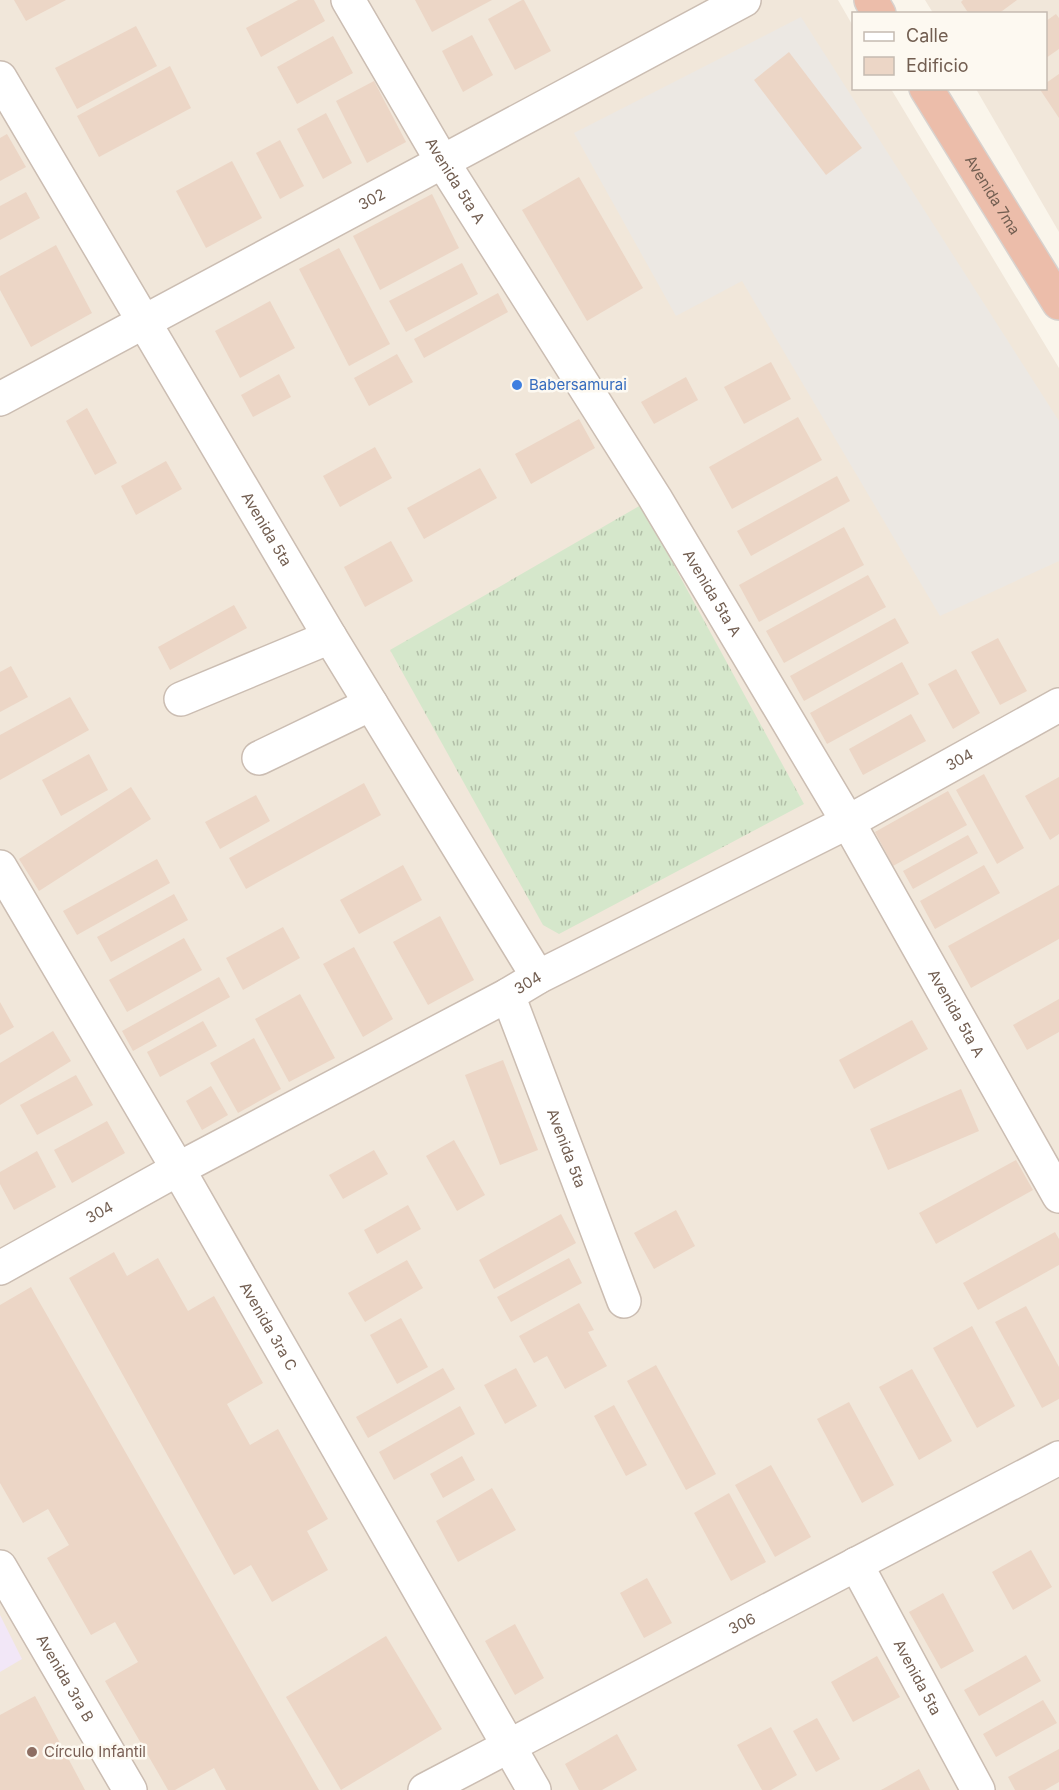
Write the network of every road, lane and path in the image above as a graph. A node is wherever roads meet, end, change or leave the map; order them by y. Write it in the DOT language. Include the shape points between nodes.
graph roads {
  1 [pos="348,0"];
  2 [pos="744,0"];
  3 [pos="0,78"];
  4 [pos="927,90"];
  5 [pos="442,161"];
  6 [pos="1059,303"];
  7 [pos="143,323"];
  8 [pos="0,399"];
  9 [pos="330,637"];
  10 [pos="181,699"];
  11 [pos="371,704"];
  12 [pos="1059,705"];
  13 [pos="259,758"];
  14 [pos="848,822"];
  15 [pos="0,867"];
  16 [pos="538,977"];
  17 [pos="508,995"];
  18 [pos="178,1170"];
  19 [pos="1059,1196"];
  20 [pos="0,1268"];
  21 [pos="624,1301"];
  22 [pos="1059,1458"];
  23 [pos="856,1564"];
  24 [pos="0,1567"];
  25 [pos="509,1747"];
  26 [pos="130,1790"];
  27 [pos="425,1790"];
  28 [pos="534,1790"];
  29 [pos="978,1790"];
  1 -- 5 [label="street, Avenida 5ta A"];
  2 -- 5 [label="street, 302"];
  3 -- 7 [label="street, Avenida 5ta"];
  4 -- 6 [label="highway, Avenida 7ma"];
  5 -- 7 [label="street, 302"];
  5 -- 14 [label="street, Avenida 5ta A" via="655,498"];
  7 -- 8 [label="street, 302"];
  7 -- 9 [label="street, Avenida 5ta"];
  9 -- 10 [label="street"];
  9 -- 11 [label="street, Avenida 5ta"];
  11 -- 13 [label="street"];
  11 -- 16 [label="street, Avenida 5ta"];
  12 -- 14 [label="street, 304"];
  14 -- 16 [label="street, 304"];
  14 -- 19 [label="street, Avenida 5ta A"];
  15 -- 18 [label="street, Avenida 3ra C"];
  16 -- 17 [label="street, 304"];
  17 -- 18 [label="street, 304"];
  17 -- 21 [label="street, Avenida 5ta"];
  18 -- 20 [label="street, 304"];
  18 -- 25 [label="street, Avenida 3ra C"];
  22 -- 23 [label="street, 306"];
  23 -- 25 [label="street, 306"];
  23 -- 29 [label="street, Avenida 5ta"];
  24 -- 26 [label="street, Avenida 3ra B"];
  25 -- 27 [label="street, 306"];
  25 -- 28 [label="street, Avenida 3ra C"];
}
